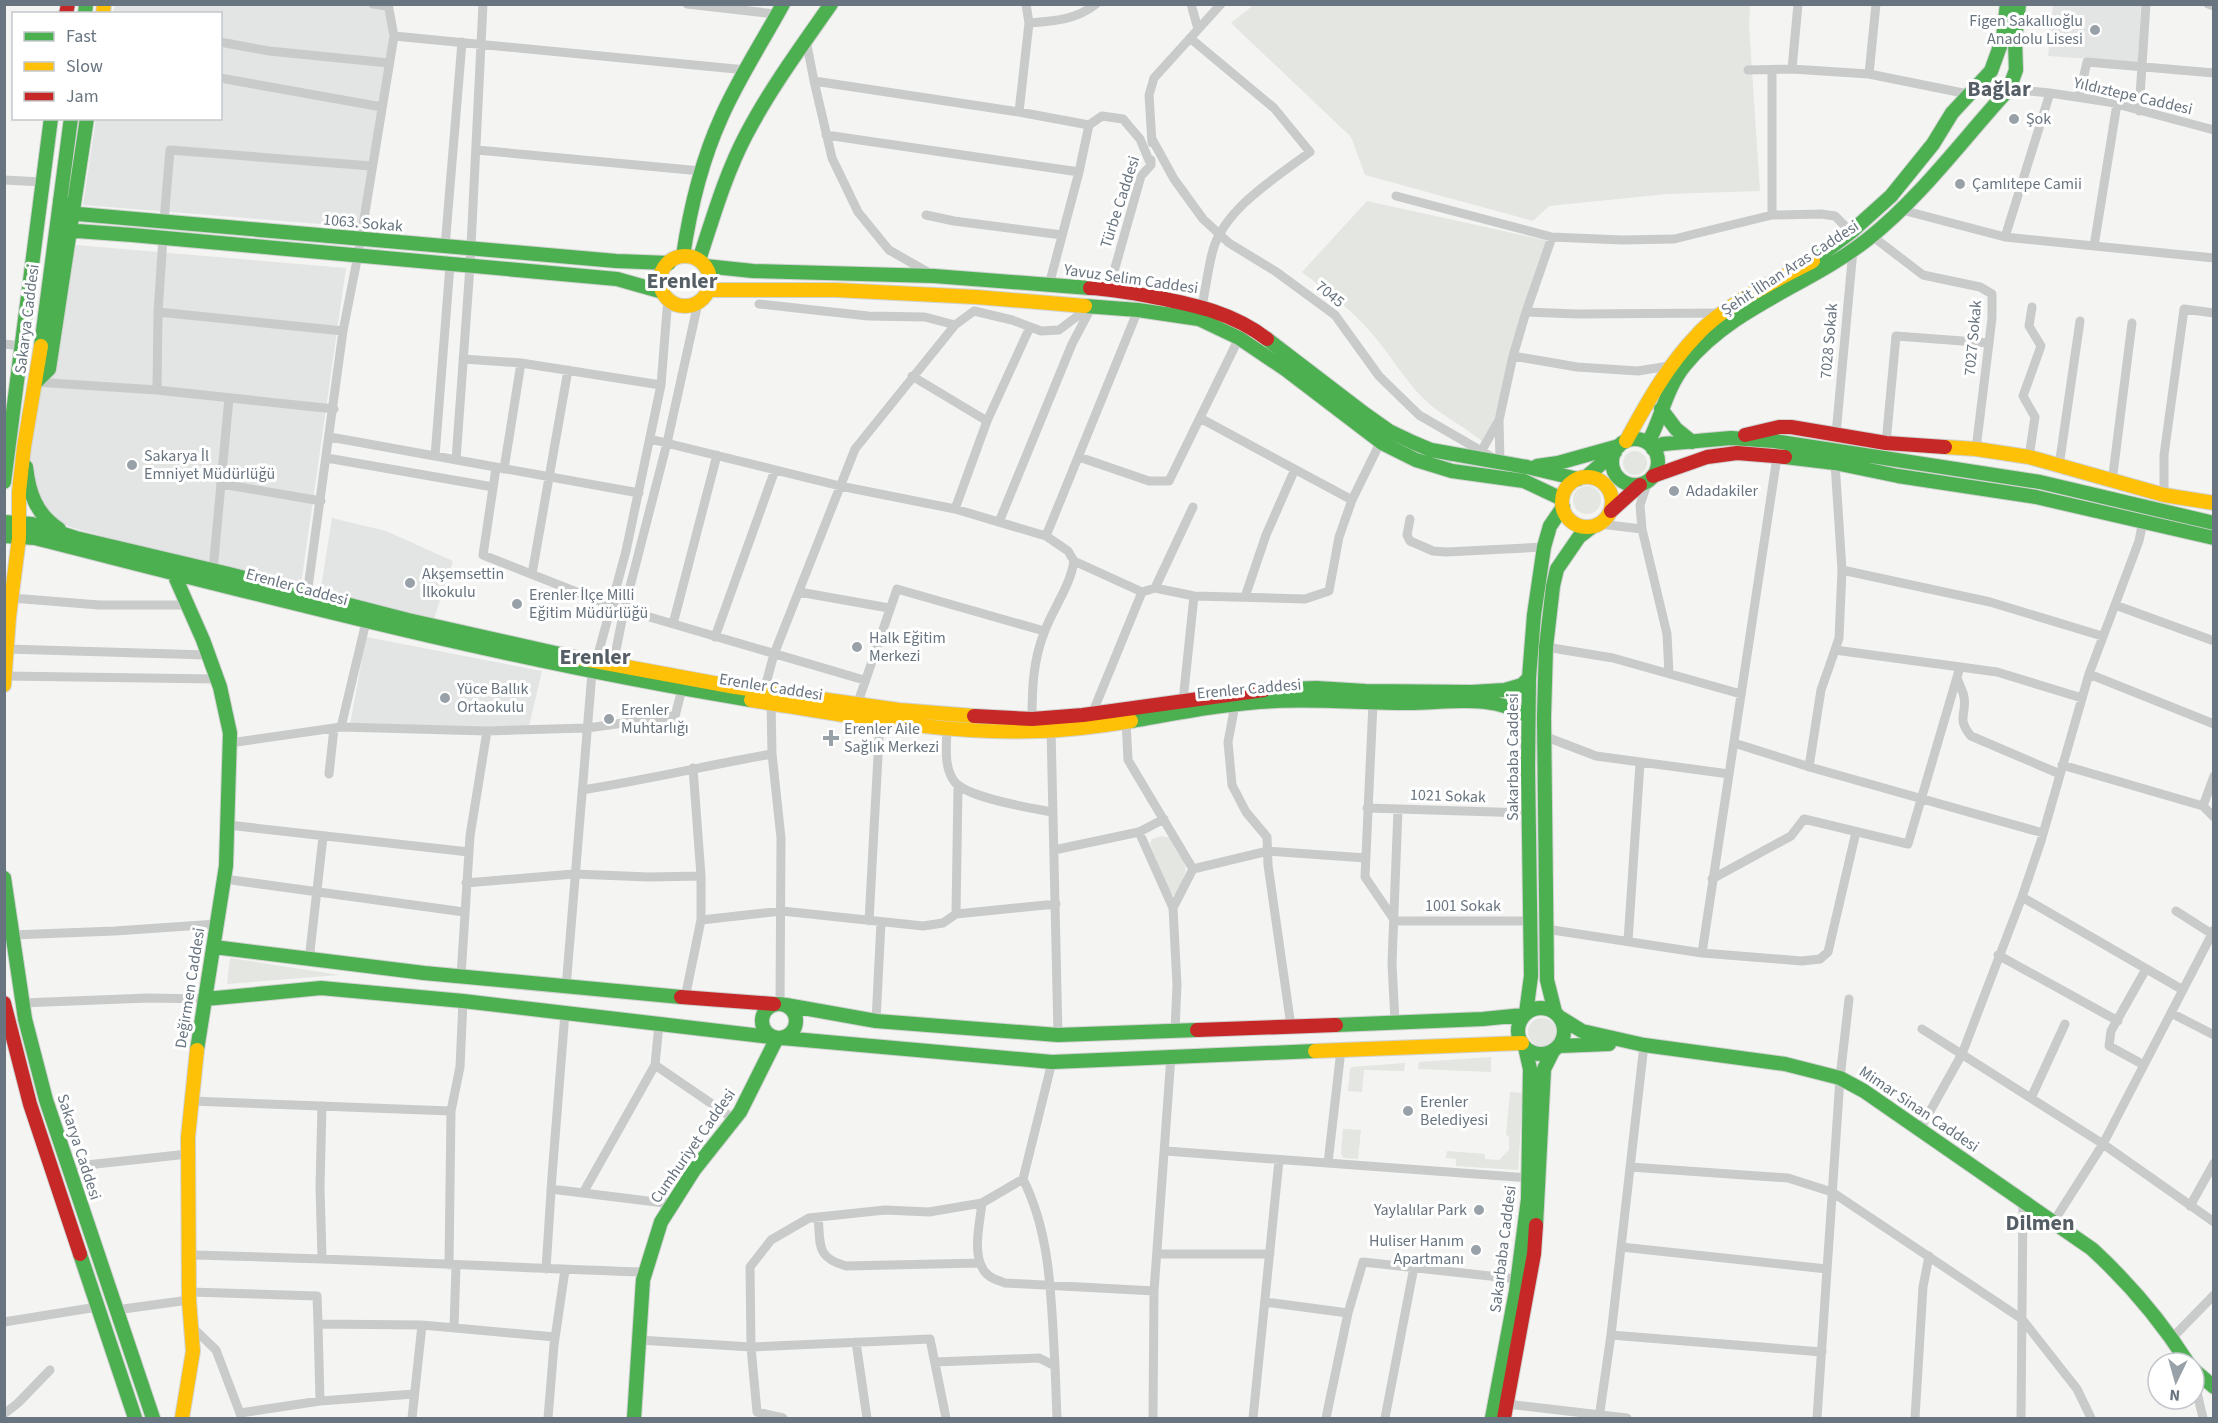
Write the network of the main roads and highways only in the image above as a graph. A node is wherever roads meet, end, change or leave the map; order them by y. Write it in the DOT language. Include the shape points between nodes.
graph roads {
  1 [pos="831,4"];
  2 [pos="2007,4"];
  3 [pos="2019,4"];
  4 [pos="779,9"];
  5 [pos="51,120"];
  6 [pos="71,120"];
  7 [pos="87,120"];
  8 [pos="60,200"];
  9 [pos="72,209"];
  10 [pos="68,234"];
  11 [pos="55,239"];
  12 [pos="683,256"];
  13 [pos="669,263"];
  14 [pos="702,263"];
  15 [pos="709,290"];
  16 [pos="665,295"];
  17 [pos="36,382"];
  18 [pos="1661,409"];
  19 [pos="8,429"];
  20 [pos="1731,438"];
  21 [pos="1692,442"];
  22 [pos="1620,446"];
  23 [pos="1651,446"];
  24 [pos="24,447"];
  25 [pos="1527,467"];
  26 [pos="1582,478"];
  27 [pos="1647,481"];
  28 [pos="4,482"];
  29 [pos="2198,501"];
  30 [pos="1563,503"];
  31 [pos="2214,503"];
  32 [pos="1611,511"];
  33 [pos="2195,518"];
  34 [pos="4,522"];
  35 [pos="2214,523"];
  36 [pos="20,524"];
  37 [pos="1596,525"];
  38 [pos="4,536"];
  39 [pos="19,538"];
  40 [pos="35,538"];
  41 [pos="76,538"];
  42 [pos="2214,538"];
  43 [pos="17,556"];
  44 [pos="173,572"];
  45 [pos="594,667"];
  46 [pos="5,676"];
  47 [pos="1529,678"];
  48 [pos="4,685"];
  49 [pos="769,695"];
  50 [pos="1528,717"];
  51 [pos="4,878"];
  52 [pos="214,946"];
  53 [pos="206,999"];
  54 [pos="780,1004"];
  55 [pos="5,1005"];
  56 [pos="1525,1014"];
  57 [pos="1558,1015"];
  58 [pos="776,1038"];
  59 [pos="1523,1045"];
  60 [pos="1644,1045"];
  61 [pos="1556,1048"];
  62 [pos="2180,1351"];
  63 [pos="135,1419"];
  64 [pos="153,1419"];
  65 [pos="182,1419"];
  66 [pos="634,1419"];
  67 [pos="1492,1419"];
  68 [pos="1504,1419"];
  1 -- 14 [label="main road" via="746,136 726,183"];
  2 -- 22 [label="main road, Şehit İlhan Aras Caddesi" via="2003,38 1991,71 1952,113 1933,144 1891,196 1815,260 1723,312 1698,333 1669,366"];
  3 -- 18 [label="main road, Şehit İlhan Aras Caddesi" via="2016,70 2009,89 1902,210 1872,236 1706,342 1684,366"];
  4 -- 12 [label="main road" via="721,117 701,171"];
  5 -- 19 [label="main road, Sakarya Caddesi"];
  6 -- 8 [label="main road, Sakarya Caddesi"];
  7 -- 9 [label="main road"];
  8 -- 9 [label="main road, 1063. Sokak"];
  8 -- 11 [label="main road, Sakarya Caddesi"];
  9 -- 10 [label="main road"];
  9 -- 13 [label="main road, 1063. Sokak" via="78,214"];
  10 -- 11 [label="main road, 1063. Sokak"];
  10 -- 16 [label="main road, 1063. Sokak" via="77,231 164,238 617,279"];
  10 -- 17 [label="main road" via="49,369"];
  11 -- 17 [label="main road, Sakarya Caddesi"];
  12 -- 13 [label="main road"];
  12 -- 14 [label="main road"];
  13 -- 16 [label="main road" via="661,276"];
  14 -- 15 [label="main road" via="709,273"];
  14 -- 25 [label="main road, Yavuz Selim Caddesi" via="753,271 934,276 1109,289 1202,306 1263,336 1389,431 1431,450"];
  15 -- 16 [label="main road" via="698,303 682,306"];
  15 -- 30 [label="main road, Yavuz Selim Caddesi" via="836,290 976,297 1092,305 1199,319 1239,338 1382,442 1416,460 1452,471 1524,481"];
  17 -- 24 [label="main road, Sakarya Caddesi"];
  18 -- 21 [label="main road"];
  18 -- 23 [label="main road, Şehit İlhan Aras Caddesi"];
  19 -- 28 [label="main road, Sakarya Caddesi"];
  20 -- 21 [label="main road"];
  20 -- 29 [label="main road" via="1779,427 1886,443 1976,449 2029,457 2112,482"];
  20 -- 33 [label="main road" via="1786,442 2040,482"];
  21 -- 23 [label="main road"];
  22 -- 23 [label="main road" via="1633,439"];
  22 -- 25 [label="main road"];
  22 -- 26 [label="main road, Şehit İlhan Aras Caddesi"];
  22 -- 27 [label="main road" via="1612,466 1619,479 1625,483"];
  23 -- 27 [label="main road" via="1658,462"];
  24 -- 36 [label="main road, Sakarya Caddesi"];
  24 -- 41 [label="main road" via="32,501 52,525"];
  25 -- 26 [label="main road, Yavuz Selim Caddesi"];
  26 -- 30 [label="main road" via="1568,487"];
  26 -- 32 [label="main road" via="1594,478 1608,488"];
  27 -- 32 [label="main road"];
  27 -- 42 [label="main road" via="1707,457 1737,453 1777,456 2037,497"];
  29 -- 31 [label="main road"];
  29 -- 33 [label="main road"];
  30 -- 37 [label="main road" via="1570,520 1577,525"];
  30 -- 47 [label="main road, Sakarbaba Caddesi" via="1544,547"];
  32 -- 37 [label="main road"];
  33 -- 35 [label="main road"];
  34 -- 36 [label="main road"];
  36 -- 39 [label="main road, Sakarya Caddesi"];
  36 -- 41 [label="main road"];
  37 -- 57 [label="main road, Sakarbaba Caddesi" via="1579,537 1557,569 1546,647 1547,980"];
  38 -- 39 [label="main road, Erenler Caddesi"];
  39 -- 40 [label="main road, Erenler Caddesi"];
  39 -- 43 [label="main road"];
  40 -- 43 [label="main road"];
  40 -- 44 [label="main road, Erenler Caddesi"];
  41 -- 45 [label="main road, Erenler Caddesi"];
  43 -- 46 [label="main road"];
  44 -- 45 [label="main road, Erenler Caddesi" via="526,659"];
  44 -- 52 [label="main road, Değirmen Caddesi" via="217,679 230,733 224,879"];
  45 -- 49 [label="main road, Erenler Caddesi" via="682,689"];
  45 -- 49 [label="main road, Erenler Caddesi" via="613,665"];
  46 -- 48 [label="main road"];
  47 -- 49 [label="main road, Erenler Caddesi" via="1522,685 1505,690 1472,692 1270,689 1032,719 965,716"];
  47 -- 50 [label="main road, Sakarbaba Caddesi"];
  49 -- 50 [label="main road, Erenler Caddesi" via="880,719 1035,731 1271,701 1486,702 1512,706"];
  50 -- 56 [label="main road, Sakarbaba Caddesi" via="1531,976"];
  51 -- 64 [label="main road, Sakarya Caddesi" via="22,1004 46,1100"];
  52 -- 53 [label="main road, Değirmen Caddesi"];
  52 -- 54 [label="main road" via="566,988"];
  53 -- 58 [label="main road" via="321,988"];
  53 -- 65 [label="main road, Değirmen Caddesi" via="188,1154 193,1351"];
  54 -- 56 [label="main road" via="876,1021 1058,1035 1483,1019"];
  54 -- 58 [label="main road" via="765,1011 761,1022"];
  54 -- 58 [label="main road" via="796,1016 796,1025 791,1034"];
  55 -- 63 [label="main road, Sakarya Caddesi" via="30,1104"];
  56 -- 57 [label="main road" via="1541,1007"];
  56 -- 59 [label="main road" via="1518,1029"];
  57 -- 60 [label="main road, Mimar Sinan Caddesi" via="1582,1031"];
  57 -- 61 [label="main road" via="1564,1032"];
  58 -- 59 [label="main road" via="1052,1062"];
  58 -- 66 [label="main road, Cumhuriyet Caddesi" via="740,1112 694,1170 661,1222 643,1280"];
  59 -- 61 [label="main road" via="1538,1054"];
  59 -- 67 [label="main road, Sakarbaba Caddesi" via="1530,1069 1528,1199"];
  60 -- 61 [label="main road"];
  60 -- 62 [label="main road, Mimar Sinan Caddesi" via="1785,1064 1840,1078 1864,1091 2092,1249 2124,1279"];
  61 -- 68 [label="main road, Sakarbaba Caddesi" via="1544,1069 1534,1254"];
}
